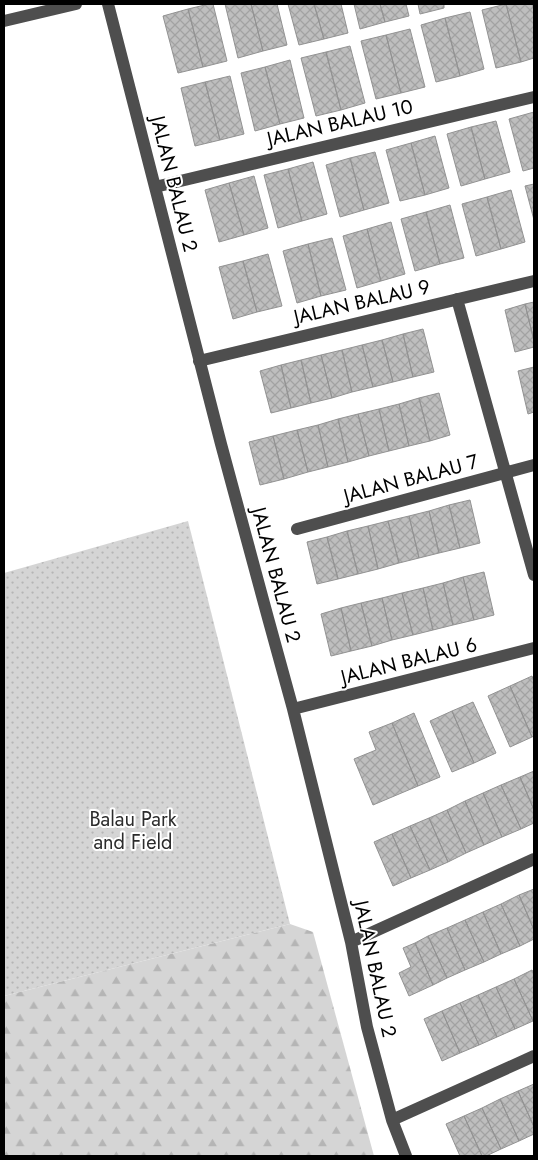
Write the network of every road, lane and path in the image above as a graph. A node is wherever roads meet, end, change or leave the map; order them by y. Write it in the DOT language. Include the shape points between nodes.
graph roads {
  1 [pos="76,4"];
  2 [pos="108,4"];
  3 [pos="4,22"];
  4 [pos="534,97"];
  5 [pos="155,187"];
  6 [pos="534,281"];
  7 [pos="457,299"];
  8 [pos="199,361"];
  9 [pos="534,465"];
  10 [pos="505,473"];
  11 [pos="297,529"];
  12 [pos="534,575"];
  13 [pos="534,648"];
  14 [pos="293,709"];
  15 [pos="534,859"];
  16 [pos="352,942"];
  17 [pos="534,1056"];
  18 [pos="392,1120"];
  19 [pos="406,1156"];
  1 -- 3 [label="street"];
  2 -- 5 [label="street, JALAN BALAU 2"];
  4 -- 5 [label="street, JALAN BALAU 10"];
  5 -- 8 [label="street, JALAN BALAU 2"];
  6 -- 7 [label="street, JALAN BALAU 9"];
  7 -- 8 [label="street, JALAN BALAU 9"];
  7 -- 10 [label="street"];
  8 -- 14 [label="street, JALAN BALAU 2"];
  9 -- 10 [label="street, JALAN BALAU 7"];
  10 -- 11 [label="street, JALAN BALAU 7"];
  10 -- 12 [label="street"];
  13 -- 14 [label="street, JALAN BALAU 6"];
  14 -- 16 [label="street, JALAN BALAU 2"];
  15 -- 16 [label="street"];
  16 -- 18 [label="street, JALAN BALAU 2" via="367,1027"];
  17 -- 18 [label="street"];
  18 -- 19 [label="street, JALAN BALAU 2"];
}
